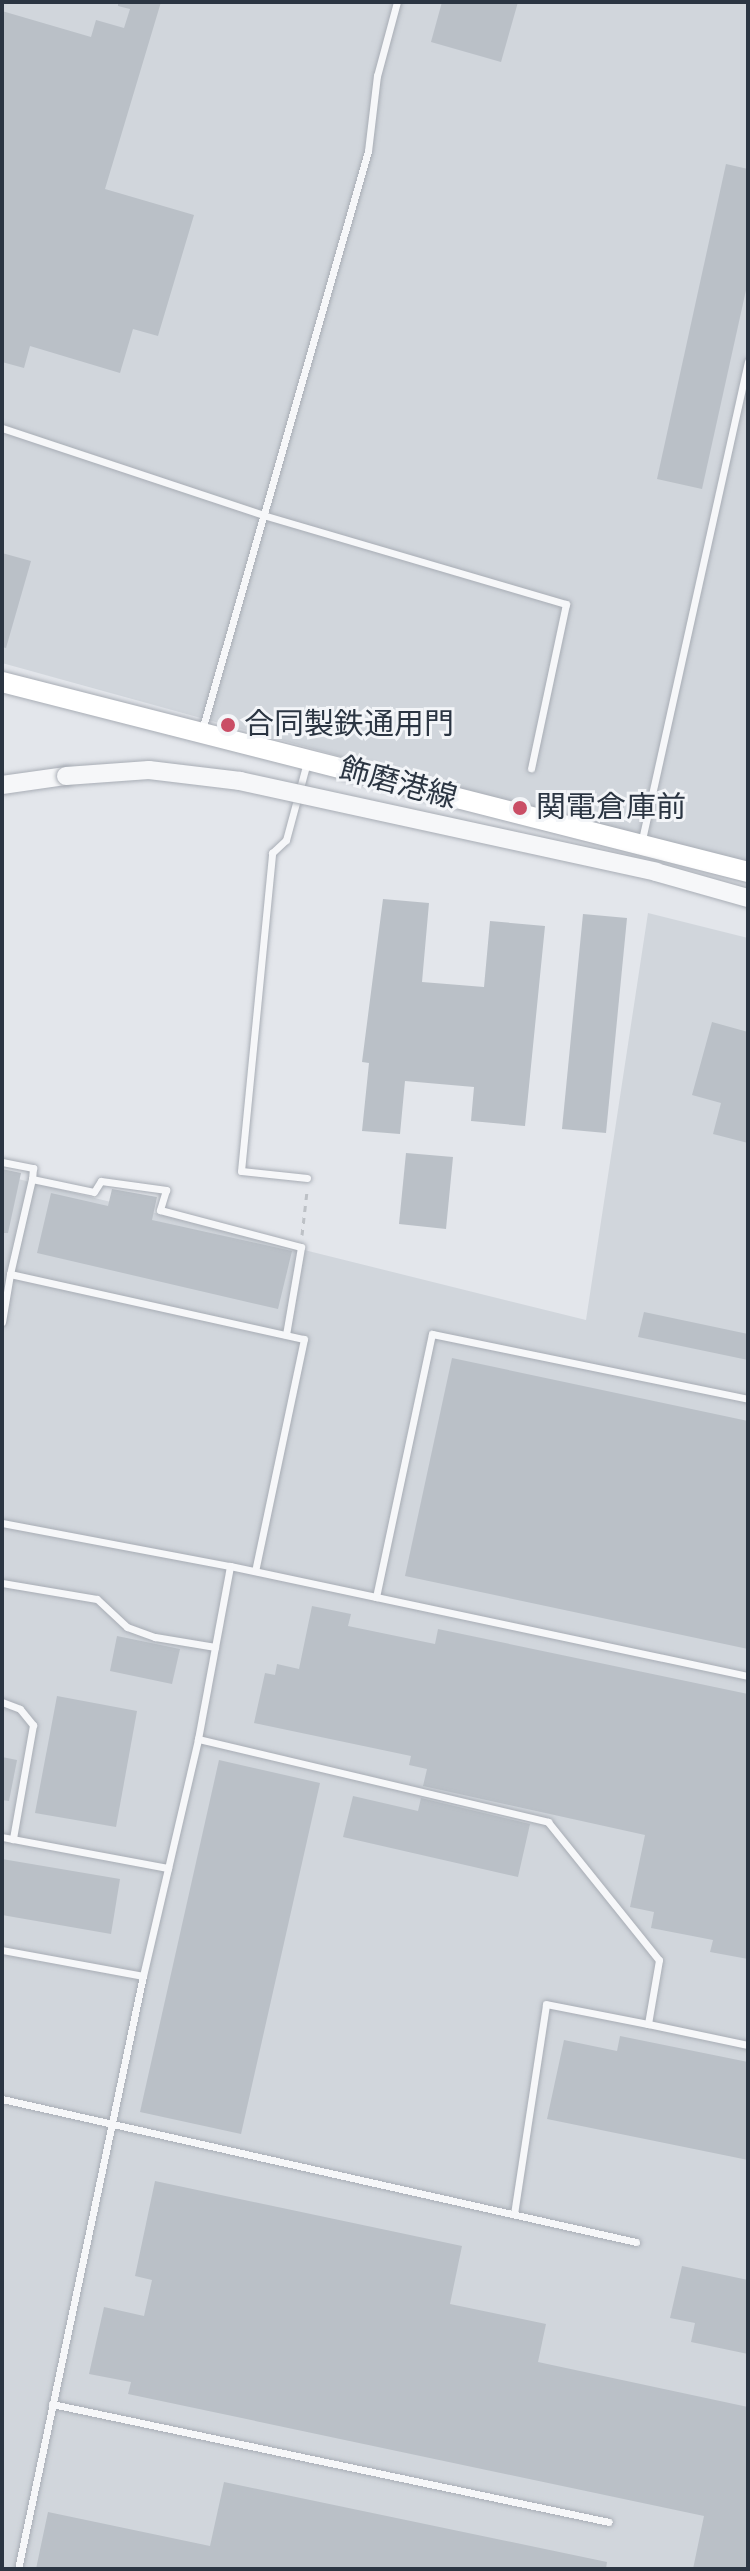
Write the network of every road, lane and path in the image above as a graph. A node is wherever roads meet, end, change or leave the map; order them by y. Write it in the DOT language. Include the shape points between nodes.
graph roads {
  1 [pos="397,2"];
  2 [pos="748,362"];
  3 [pos="2,428"];
  4 [pos="263,515"];
  5 [pos="2,682"];
  6 [pos="201,732"];
  7 [pos="308,760"];
  8 [pos="531,768"];
  9 [pos="2,785"];
  10 [pos="641,844"];
  11 [pos="748,872"];
  12 [pos="748,898"];
  13 [pos="2,1162"];
  14 [pos="32,1179"];
  15 [pos="307,1182"];
  16 [pos="301,1247"];
  17 [pos="10,1274"];
  18 [pos="2,1322"];
  19 [pos="286,1335"];
  20 [pos="748,1399"];
  21 [pos="2,1523"];
  22 [pos="230,1566"];
  23 [pos="255,1571"];
  24 [pos="2,1583"];
  25 [pos="376,1597"];
  26 [pos="215,1647"];
  27 [pos="748,1676"];
  28 [pos="2,1702"];
  29 [pos="198,1739"];
  30 [pos="2,1837"];
  31 [pos="13,1839"];
  32 [pos="168,1868"];
  33 [pos="2,1950"];
  34 [pos="143,1976"];
  35 [pos="648,2024"];
  36 [pos="748,2045"];
  37 [pos="2,2099"];
  38 [pos="111,2126"];
  39 [pos="514,2214"];
  40 [pos="636,2242"];
  41 [pos="52,2404"];
  42 [pos="609,2522"];
  43 [pos="18,2569"];
  1 -- 4 [label="lane" via="377,76 368,151"];
  2 -- 10 [label="lane"];
  3 -- 4 [label="lane"];
  4 -- 6 [label="lane"];
  4 -- 8 [label="lane" via="566,604"];
  5 -- 6 [label="main road, 飾磨港線"];
  6 -- 7 [label="main road, 飾磨港線"];
  7 -- 10 [label="main road, 飾磨港線"];
  7 -- 15 [label="lane" via="286,840 272,853 241,1171"];
  9 -- 12 [label="street, bridge" via="149,770 240,781 656,872"];
  10 -- 11 [label="main road, 飾磨港線"];
  13 -- 14 [label="lane" via="33,1168"];
  14 -- 16 [label="lane" via="94,1192 101,1181 166,1190 160,1210"];
  14 -- 17 [label="lane"];
  15 -- 16 [label="path"];
  16 -- 19 [label="lane"];
  17 -- 18 [label="lane"];
  17 -- 19 [label="lane"];
  19 -- 23 [label="lane" via="304,1339"];
  20 -- 25 [label="lane" via="432,1334"];
  21 -- 22 [label="lane"];
  22 -- 23 [label="lane"];
  22 -- 26 [label="lane"];
  23 -- 25 [label="lane"];
  24 -- 26 [label="lane" via="97,1599 127,1627"];
  25 -- 27 [label="lane"];
  26 -- 29 [label="lane"];
  28 -- 31 [label="lane" via="20,1709 33,1725"];
  29 -- 32 [label="lane"];
  29 -- 35 [label="lane" via="548,1822 659,1960"];
  30 -- 31 [label="lane"];
  31 -- 32 [label="lane"];
  32 -- 34 [label="lane"];
  33 -- 34 [label="lane"];
  34 -- 38 [label="lane"];
  35 -- 36 [label="lane"];
  35 -- 39 [label="lane" via="546,2004"];
  37 -- 38 [label="lane"];
  38 -- 39 [label="lane"];
  38 -- 41 [label="lane"];
  39 -- 40 [label="lane"];
  41 -- 42 [label="lane"];
  41 -- 43 [label="lane"];
}
